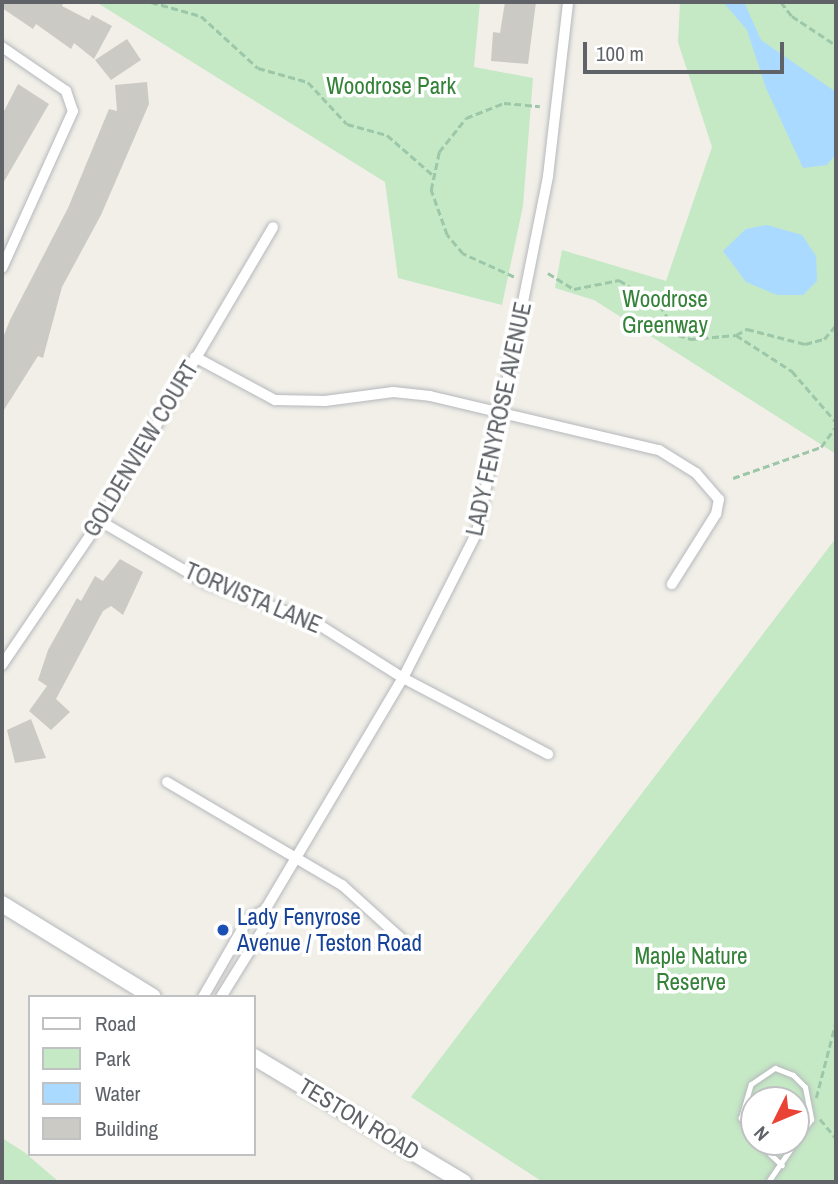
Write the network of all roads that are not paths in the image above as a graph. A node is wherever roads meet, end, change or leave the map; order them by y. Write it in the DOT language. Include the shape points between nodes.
graph roads {
  1 [pos="569,2"];
  2 [pos="2,47"];
  3 [pos="273,227"];
  4 [pos="2,268"];
  5 [pos="195,357"];
  6 [pos="504,413"];
  7 [pos="100,521"];
  8 [pos="672,584"];
  9 [pos="2,665"];
  10 [pos="403,678"];
  11 [pos="548,754"];
  12 [pos="167,782"];
  13 [pos="294,859"];
  14 [pos="2,904"];
  15 [pos="265,910"];
  16 [pos="404,942"];
  17 [pos="150,995"];
  18 [pos="204,995"];
  19 [pos="221,995"];
  20 [pos="256,1059"];
  21 [pos="752,1086"];
  22 [pos="804,1086"];
  23 [pos="772,1156"];
  24 [pos="787,1156"];
  25 [pos="782,1165"];
  26 [pos="463,1182"];
  27 [pos="768,1182"];
  1 -- 6 [label="street, LADY FENYROSE AVENUE" via="548,176"];
  2 -- 4 [label="street" via="66,91 73,111"];
  3 -- 5 [label="street, GOLDENVIEW COURT"];
  5 -- 6 [label="street" via="275,400 325,401 393,392"];
  5 -- 7 [label="street, GOLDENVIEW COURT"];
  6 -- 8 [label="street" via="659,450 710,485 719,499 716,514"];
  6 -- 10 [label="street, LADY FENYROSE AVENUE" via="477,531"];
  7 -- 9 [label="street, GOLDENVIEW COURT"];
  7 -- 10 [label="street, TORVISTA LANE" via="208,584 313,621"];
  10 -- 11 [label="street, TORVISTA LANE"];
  10 -- 13 [label="street, LADY FENYROSE AVENUE"];
  12 -- 13 [label="street"];
  13 -- 15 [label="street, LADY FENYROSE AVENUE"];
  13 -- 16 [label="street" via="359,896"];
  14 -- 17 [label="main road"];
  15 -- 18 [label="street, LADY FENYROSE AVENUE" via="248,919"];
  15 -- 19 [label="street, LADY FENYROSE AVENUE" via="265,926"];
  20 -- 26 [label="main road, TESTON ROAD"];
  21 -- 22 [label="lane" via="760,1074 775,1068 793,1075"];
  23 -- 25 [label="lane"];
  24 -- 25 [label="lane"];
  25 -- 27 [label="lane"];
}
